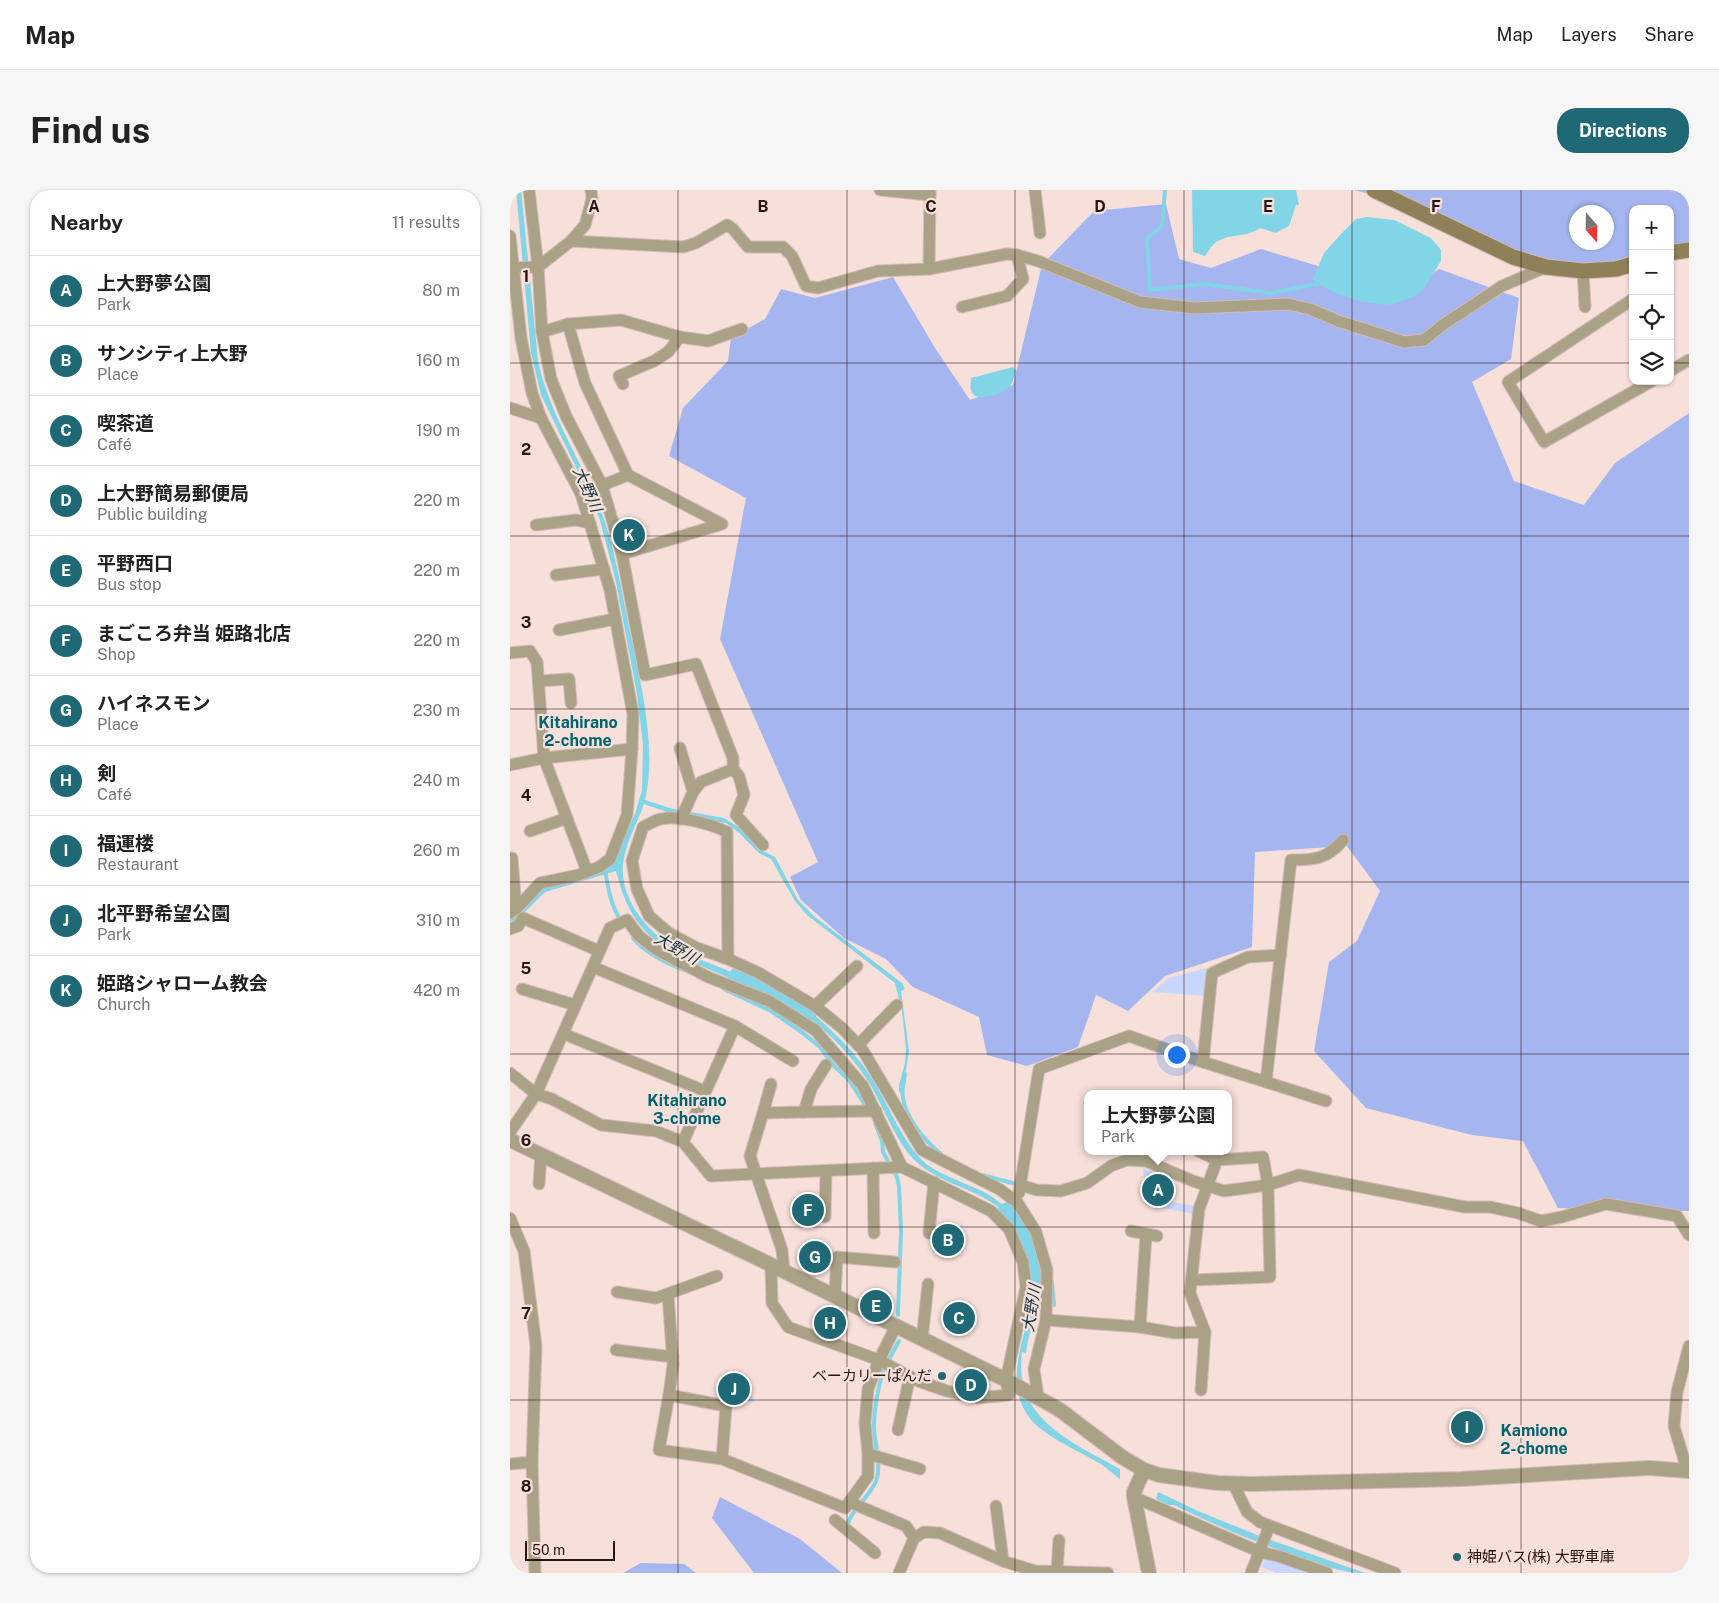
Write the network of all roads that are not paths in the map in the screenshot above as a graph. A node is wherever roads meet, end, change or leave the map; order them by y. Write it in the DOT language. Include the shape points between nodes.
graph roads {
  1 [pos="529,190"];
  2 [pos="591,190"];
  3 [pos="880,190"];
  4 [pos="1035,190"];
  5 [pos="1374,190"];
  6 [pos="930,193"];
  7 [pos="1040,233"];
  8 [pos="510,236"];
  9 [pos="572,241"];
  10 [pos="1689,250"];
  11 [pos="1674,252"];
  12 [pos="1017,255"];
  13 [pos="1629,265"];
  14 [pos="512,267"];
  15 [pos="538,267"];
  16 [pos="1546,267"];
  17 [pos="929,269"];
  18 [pos="1583,270"];
  19 [pos="1629,302"];
  20 [pos="962,307"];
  21 [pos="1585,307"];
  22 [pos="568,324"];
  23 [pos="742,329"];
  24 [pos="542,332"];
  25 [pos="680,337"];
  26 [pos="1687,365"];
  27 [pos="1674,370"];
  28 [pos="624,384"];
  29 [pos="1645,385"];
  30 [pos="510,408"];
  31 [pos="541,418"];
  32 [pos="628,475"];
  33 [pos="602,485"];
  34 [pos="581,494"];
  35 [pos="590,523"];
  36 [pos="536,525"];
  37 [pos="622,554"];
  38 [pos="604,569"];
  39 [pos="556,575"];
  40 [pos="616,619"];
  41 [pos="559,630"];
  42 [pos="510,654"];
  43 [pos="540,681"];
  44 [pos="574,699"];
  45 [pos="680,748"];
  46 [pos="632,749"];
  47 [pos="544,758"];
  48 [pos="510,765"];
  49 [pos="734,770"];
  50 [pos="693,792"];
  51 [pos="683,814"];
  52 [pos="628,816"];
  53 [pos="567,818"];
  54 [pos="642,827"];
  55 [pos="530,831"];
  56 [pos="1343,840"];
  57 [pos="763,845"];
  58 [pos="512,858"];
  59 [pos="587,872"];
  60 [pos="513,911"];
  61 [pos="510,929"];
  62 [pos="599,951"];
  63 [pos="1281,955"];
  64 [pos="728,959"];
  65 [pos="857,966"];
  66 [pos="593,967"];
  67 [pos="522,989"];
  68 [pos="897,1005"];
  69 [pos="575,1006"];
  70 [pos="815,1006"];
  71 [pos="735,1026"];
  72 [pos="564,1034"];
  73 [pos="858,1045"];
  74 [pos="793,1061"];
  75 [pos="1203,1062"];
  76 [pos="826,1065"];
  77 [pos="510,1073"];
  78 [pos="1266,1082"];
  79 [pos="771,1084"];
  80 [pos="705,1091"];
  81 [pos="536,1094"];
  82 [pos="1326,1101"];
  83 [pos="804,1112"];
  84 [pos="876,1112"];
  85 [pos="763,1113"];
  86 [pos="510,1132"];
  87 [pos="510,1140"];
  88 [pos="683,1142"];
  89 [pos="541,1155"];
  90 [pos="1206,1155"];
  91 [pos="1127,1156"];
  92 [pos="1217,1160"];
  93 [pos="902,1167"];
  94 [pos="873,1168"];
  95 [pos="826,1170"];
  96 [pos="757,1174"];
  97 [pos="934,1182"];
  98 [pos="539,1184"];
  99 [pos="1020,1185"];
  100 [pos="1268,1185"];
  101 [pos="1208,1186"];
  102 [pos="1017,1202"];
  103 [pos="825,1217"];
  104 [pos="510,1218"];
  105 [pos="1131,1231"];
  106 [pos="929,1233"];
  107 [pos="874,1234"];
  108 [pos="1689,1235"];
  109 [pos="895,1262"];
  110 [pos="778,1268"];
  111 [pos="717,1276"];
  112 [pos="1192,1280"];
  113 [pos="928,1284"];
  114 [pos="617,1292"];
  115 [pos="668,1294"];
  116 [pos="835,1296"];
  117 [pos="1046,1320"];
  118 [pos="896,1326"];
  119 [pos="1140,1327"];
  120 [pos="1205,1332"];
  121 [pos="922,1340"];
  122 [pos="1689,1346"];
  123 [pos="616,1350"];
  124 [pos="673,1357"];
  125 [pos="879,1360"];
  126 [pos="910,1376"];
  127 [pos="1006,1380"];
  128 [pos="1201,1390"];
  129 [pos="669,1395"];
  130 [pos="1038,1397"];
  131 [pos="898,1430"];
  132 [pos="868,1454"];
  133 [pos="722,1459"];
  134 [pos="532,1462"];
  135 [pos="510,1464"];
  136 [pos="920,1469"];
  137 [pos="1144,1470"];
  138 [pos="1688,1470"];
  139 [pos="1233,1483"];
  140 [pos="1134,1497"];
  141 [pos="847,1505"];
  142 [pos="996,1506"];
  143 [pos="1269,1527"];
  144 [pos="914,1538"];
  145 [pos="1059,1540"];
  146 [pos="1260,1552"];
  147 [pos="875,1553"];
  148 [pos="1003,1561"];
  149 [pos="1057,1571"];
  150 [pos="901,1572"];
  151 [pos="535,1573"];
  152 [pos="1108,1573"];
  153 [pos="1149,1573"];
  154 [pos="1251,1573"];
  155 [pos="1327,1573"];
  156 [pos="1395,1573"];
  1 -- 15 [label="street"];
  2 -- 9 [label="street" via="585,225"];
  3 -- 6 [label="street"];
  4 -- 7 [label="street"];
  5 -- 16 [label="main road" via="1513,258"];
  6 -- 17 [label="street"];
  8 -- 14 [label="street"];
  9 -- 15 [label="street"];
  9 -- 17 [label="street" via="682,247 696,243 727,225 748,247 783,247 792,256 806,286 818,288 878,272"];
  10 -- 11 [label="main road"];
  12 -- 16 [label="street" via="1140,302 1194,308 1288,304 1404,342 1424,340 1502,286"];
  12 -- 17 [label="street" via="1007,254"];
  12 -- 20 [label="street" via="1023,279 1007,296"];
  13 -- 18 [label="main road"];
  14 -- 15 [label="street"];
  14 -- 31 [label="street" via="521,338 532,393"];
  15 -- 24 [label="street"];
  16 -- 18 [label="main road"];
  18 -- 21 [label="street"];
  19 -- 29 [label="street" via="1508,382 1544,442"];
  22 -- 24 [label="street"];
  22 -- 25 [label="street" via="621,320"];
  22 -- 32 [label="street" via="585,383"];
  23 -- 25 [label="street" via="708,340"];
  24 -- 33 [label="street" via="551,378 566,416"];
  25 -- 28 [label="street" via="668,352 654,361 619,376"];
  26 -- 27 [label="street"];
  30 -- 31 [label="street"];
  31 -- 34 [label="street"];
  32 -- 33 [label="street"];
  32 -- 37 [label="street" via="722,524"];
  33 -- 34 [label="street"];
  33 -- 37 [label="street"];
  34 -- 35 [label="street"];
  35 -- 36 [label="street" via="576,520"];
  35 -- 38 [label="street"];
  37 -- 49 [label="street" via="645,674 696,664 733,758"];
  38 -- 39 [label="street"];
  38 -- 40 [label="street"];
  40 -- 41 [label="street"];
  40 -- 46 [label="street" via="633,714"];
  42 -- 43 [label="street" via="530,651 537,662"];
  43 -- 44 [label="street" via="569,680"];
  43 -- 47 [label="street"];
  45 -- 50 [label="street"];
  46 -- 47 [label="street"];
  46 -- 52 [label="street"];
  47 -- 48 [label="street"];
  47 -- 53 [label="street"];
  49 -- 50 [label="street" via="701,782"];
  49 -- 57 [label="street" via="739,776 744,796 736,815"];
  50 -- 51 [label="street"];
  51 -- 54 [label="street"];
  51 -- 64 [label="street" via="727,832"];
  52 -- 54 [label="street"];
  52 -- 59 [label="street" via="610,859"];
  53 -- 55 [label="street"];
  53 -- 59 [label="street"];
  54 -- 64 [label="street" via="632,861 637,889 649,916 668,934"];
  56 -- 63 [label="street" via="1334,852 1313,860 1291,860"];
  58 -- 60 [label="street"];
  59 -- 60 [label="street" via="540,883"];
  61 -- 62 [label="street" via="518,926 524,918"];
  62 -- 66 [label="street"];
  62 -- 84 [label="street" via="610,928 627,920 639,936 657,950 708,977 769,1001 815,1030 863,1086"];
  63 -- 75 [label="street" via="1248,957 1212,973"];
  63 -- 78 [label="street"];
  64 -- 70 [label="street"];
  65 -- 70 [label="street"];
  66 -- 69 [label="street"];
  66 -- 71 [label="street"];
  67 -- 69 [label="street"];
  68 -- 73 [label="street"];
  69 -- 72 [label="street"];
  70 -- 73 [label="street"];
  71 -- 74 [label="street"];
  71 -- 80 [label="street"];
  72 -- 80 [label="street"];
  72 -- 81 [label="street"];
  73 -- 102 [label="street" via="922,1150 999,1189"];
  75 -- 78 [label="street"];
  75 -- 99 [label="street" via="1129,1036 1039,1069"];
  76 -- 83 [label="street" via="811,1088"];
  77 -- 81 [label="street"];
  78 -- 82 [label="street"];
  79 -- 85 [label="street"];
  80 -- 88 [label="street"];
  81 -- 86 [label="street"];
  81 -- 88 [label="street" via="602,1125 656,1131"];
  83 -- 84 [label="street"];
  83 -- 85 [label="street"];
  84 -- 93 [label="street"];
  85 -- 96 [label="street" via="750,1156"];
  87 -- 89 [label="street"];
  88 -- 96 [label="street" via="711,1176"];
  89 -- 98 [label="street"];
  89 -- 110 [label="street"];
  90 -- 92 [label="street"];
  91 -- 99 [label="street" via="1087,1183 1061,1191"];
  91 -- 101 [label="street"];
  92 -- 100 [label="street" via="1263,1156"];
  92 -- 101 [label="street"];
  93 -- 94 [label="street"];
  93 -- 97 [label="street"];
  94 -- 95 [label="street"];
  94 -- 107 [label="street"];
  95 -- 96 [label="street"];
  95 -- 103 [label="street"];
  96 -- 110 [label="street" via="782,1250"];
  97 -- 106 [label="street"];
  97 -- 127 [label="street" via="990,1211 1009,1229 1023,1262 1026,1287"];
  99 -- 102 [label="street"];
  100 -- 101 [label="street" via="1224,1191"];
  100 -- 108 [label="street" via="1299,1175 1466,1207 1490,1207 1541,1221 1606,1204 1677,1216"];
  100 -- 112 [label="street" via="1270,1276"];
  101 -- 112 [label="street" via="1199,1208"];
  102 -- 117 [label="street" via="1036,1232 1047,1270"];
  104 -- 134 [label="street" via="524,1251 536,1346"];
  105 -- 119 [label="street" via="1151,1236"];
  109 -- 116 [label="street" via="837,1257"];
  110 -- 116 [label="street"];
  110 -- 125 [label="street" via="772,1303 788,1327"];
  111 -- 115 [label="street"];
  112 -- 120 [label="street" via="1190,1293"];
  113 -- 121 [label="street"];
  114 -- 115 [label="street" via="656,1298"];
  115 -- 124 [label="street"];
  116 -- 118 [label="street"];
  117 -- 119 [label="street"];
  117 -- 130 [label="street" via="1034,1369"];
  118 -- 121 [label="street"];
  118 -- 125 [label="street"];
  119 -- 120 [label="street" via="1175,1333"];
  120 -- 128 [label="street"];
  121 -- 127 [label="street"];
  122 -- 138 [label="street" via="1677,1392 1674,1426"];
  123 -- 124 [label="street"];
  124 -- 129 [label="street"];
  125 -- 126 [label="street"];
  125 -- 132 [label="street" via="868,1389 865,1423"];
  126 -- 127 [label="street" via="947,1391 978,1398 1009,1395"];
  126 -- 131 [label="street"];
  127 -- 130 [label="street"];
  129 -- 133 [label="street" via="726,1406"];
  129 -- 133 [label="street" via="659,1450"];
  130 -- 137 [label="street" via="1122,1458"];
  132 -- 136 [label="street"];
  132 -- 141 [label="street" via="868,1476"];
  133 -- 141 [label="street"];
  134 -- 135 [label="street"];
  134 -- 151 [label="street"];
  137 -- 139 [label="street" via="1176,1478"];
  137 -- 140 [label="street"];
  138 -- 139 [label="street" via="1649,1468 1461,1479"];
  139 -- 143 [label="street" via="1247,1512"];
  140 -- 146 [label="street"];
  140 -- 153 [label="street"];
  141 -- 144 [label="street" via="906,1526"];
  141 -- 147 [label="street" via="832,1524"];
  142 -- 148 [label="street"];
  143 -- 146 [label="street"];
  143 -- 156 [label="street"];
  144 -- 148 [label="street" via="924,1532 940,1533"];
  144 -- 150 [label="street"];
  145 -- 149 [label="street"];
  146 -- 154 [label="street"];
  146 -- 155 [label="street"];
  148 -- 149 [label="street" via="1035,1571"];
  149 -- 152 [label="street"];
}
